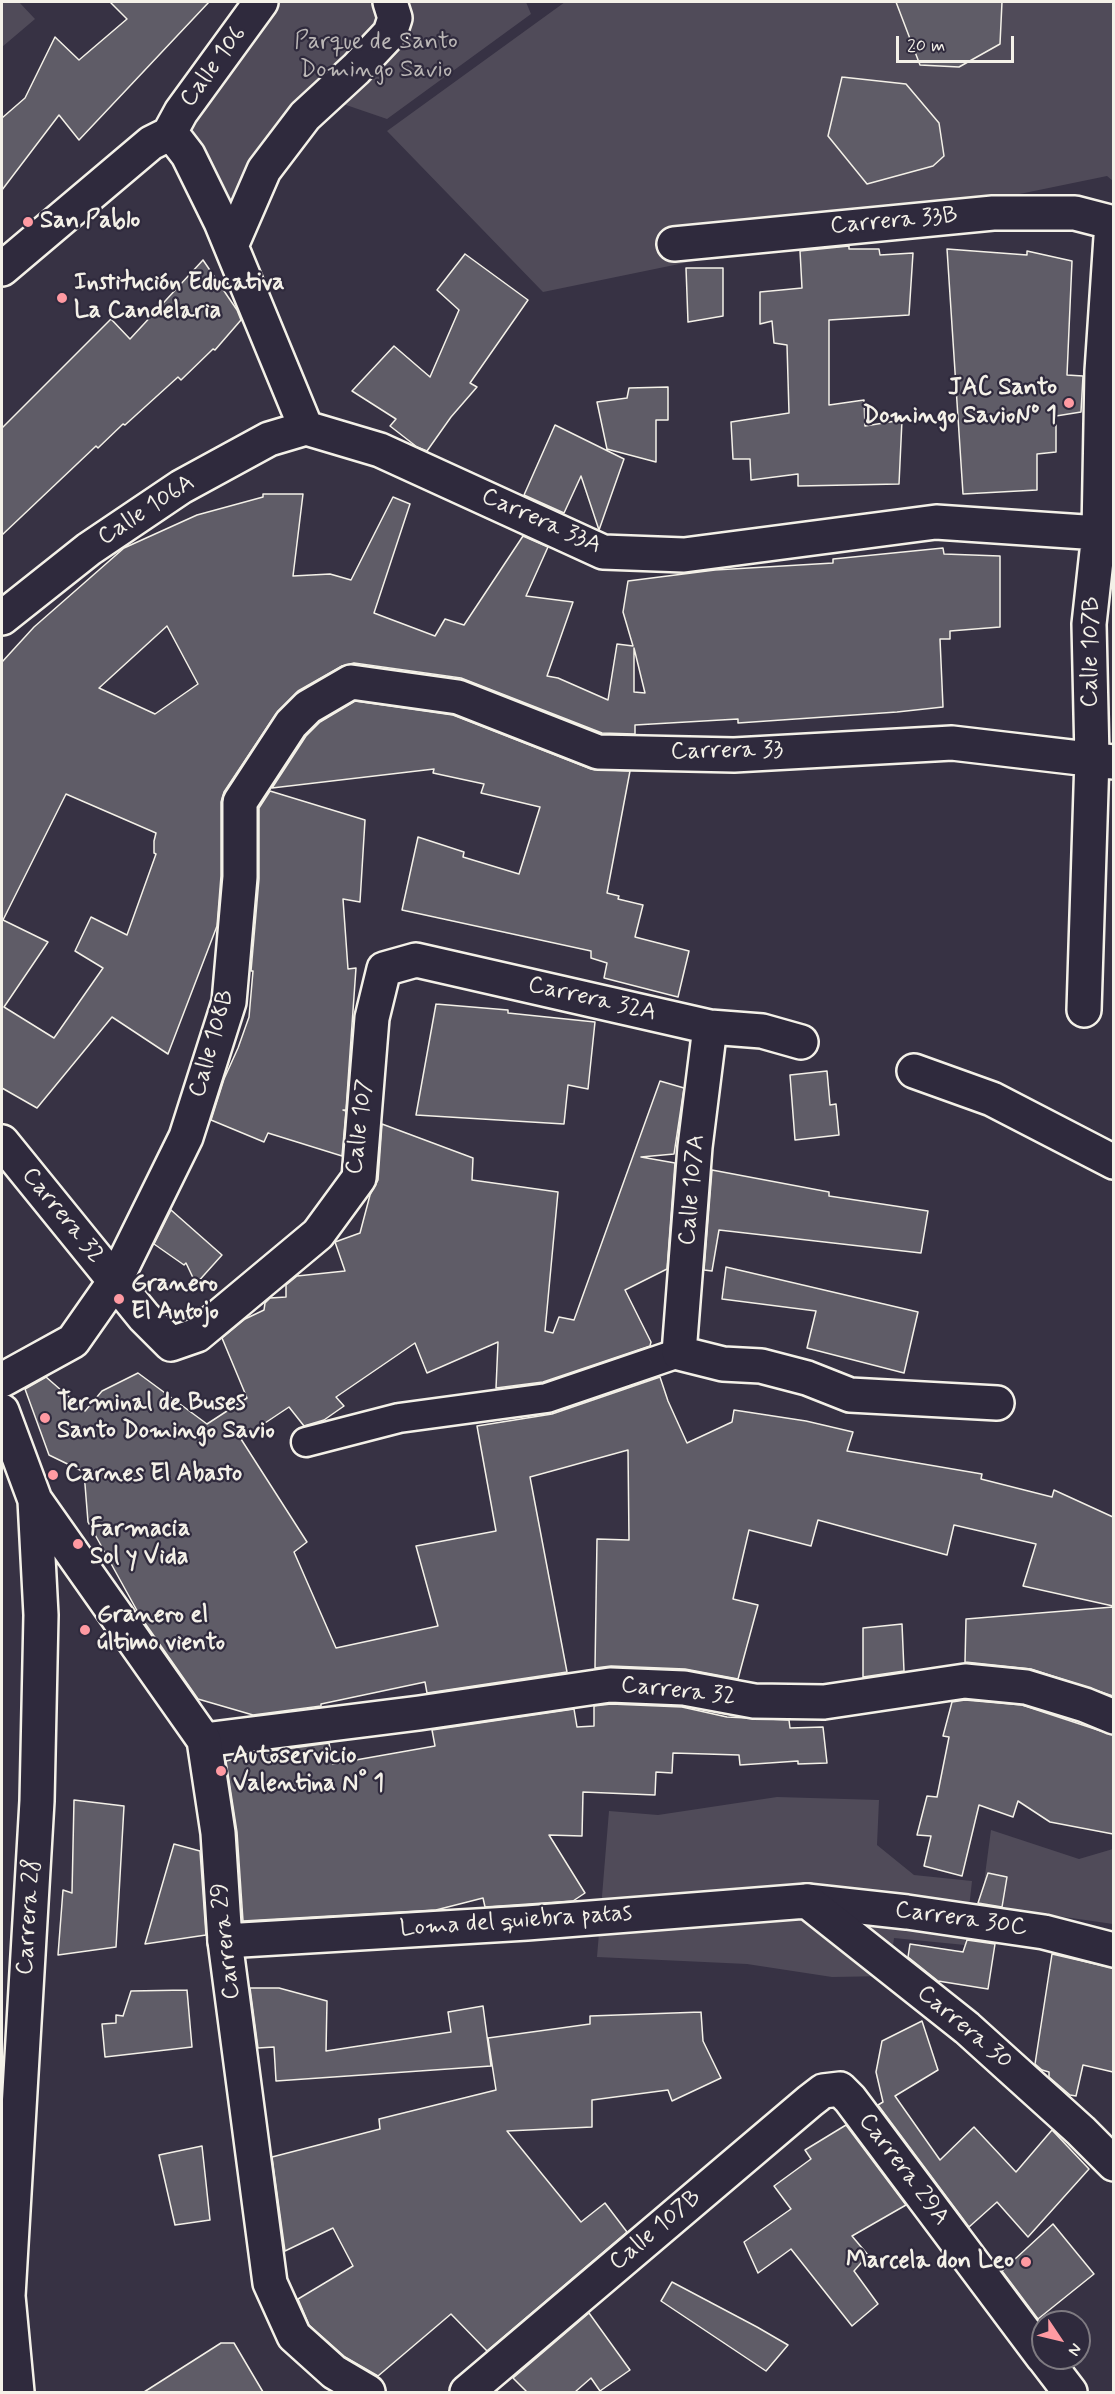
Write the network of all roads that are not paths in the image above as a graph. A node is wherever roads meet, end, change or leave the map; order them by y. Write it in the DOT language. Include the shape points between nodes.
graph roads {
  1 [pos="261,2"];
  2 [pos="393,10"];
  3 [pos="174,138"];
  4 [pos="1113,223"];
  5 [pos="674,244"];
  6 [pos="231,246"];
  7 [pos="2,269"];
  8 [pos="306,428"];
  9 [pos="1099,532"];
  10 [pos="2,618"];
  11 [pos="351,682"];
  12 [pos="1103,760"];
  13 [pos="384,969"];
  14 [pos="1084,1010"];
  15 [pos="710,1027"];
  16 [pos="801,1042"];
  17 [pos="914,1071"];
  18 [pos="2,1142"];
  19 [pos="1113,1162"];
  20 [pos="115,1281"];
  21 [pos="171,1344"];
  22 [pos="679,1353"];
  23 [pos="2,1380"];
  24 [pos="997,1403"];
  25 [pos="2,1411"];
  26 [pos="306,1442"];
  27 [pos="36,1500"];
  28 [pos="1113,1717"];
  29 [pos="204,1740"];
  30 [pos="807,1901"];
  31 [pos="225,1941"];
  32 [pos="1113,1950"];
  33 [pos="850,2099"];
  34 [pos="1113,2164"];
  35 [pos="1031,2341"];
  36 [pos="1053,2370"];
  37 [pos="17,2392"];
  38 [pos="368,2392"];
  39 [pos="467,2392"];
  40 [pos="1070,2392"];
  1 -- 3 [label="street, Calle 106" via="182,112"];
  2 -- 6 [label="street" via="390,33 305,116 264,170"];
  3 -- 6 [label="street" via="188,155"];
  3 -- 7 [label="street, Calle 106" via="151,143"];
  4 -- 5 [label="street, Carrera 33B" via="1075,213 993,213"];
  4 -- 9 [label="street, Calle 107B" via="1101,371"];
  6 -- 8 [label="street"];
  8 -- 9 [label="street, Carrera 33A" via="380,450 603,552 684,555 936,522"];
  8 -- 10 [label="street, Calle 106A" via="269,439 181,487 89,549"];
  9 -- 12 [label="street, Calle 107B" via="1089,624"];
  11 -- 12 [label="street, Carrera 33" via="458,697 598,752 734,755 952,743"];
  11 -- 20 [label="street, Calle 108B" via="308,707 291,724 240,802 240,877 229,1002 186,1137"];
  12 -- 14 [label="street, Calle 107B"];
  13 -- 15 [label="street, Carrera 32A" via="416,960"];
  13 -- 21 [label="street, Calle 107" via="372,1018 359,1178 318,1234 197,1335"];
  15 -- 16 [label="street, Carrera 32A" via="762,1031"];
  15 -- 22 [label="street, Calle 107A" via="695,1147"];
  17 -- 19 [label="street" via="992,1098"];
  18 -- 20 [label="street, Carrera 32"];
  20 -- 21 [label="street, Carrera 32"];
  20 -- 23 [label="street, Calle 108B" via="73,1341"];
  22 -- 24 [label="street" via="723,1364 761,1366 850,1395"];
  22 -- 26 [label="street" via="547,1398 399,1418"];
  25 -- 27 [label="street, Carrera 28"];
  27 -- 29 [label="street, Carrera 29"];
  27 -- 37 [label="street, Carrera 28" via="41,1615 37,1801 8,2296"];
  28 -- 29 [label="street, Carrera 32" via="1026,1687 965,1681 824,1702 753,1701 684,1688 610,1684"];
  29 -- 31 [label="street, Carrera 29" via="218,1833"];
  30 -- 31 [label="street, Loma del quiebra patas"];
  30 -- 32 [label="street, Carrera 30C" via="1044,1932"];
  30 -- 34 [label="street, Carrera 30" via="967,2028"];
  31 -- 38 [label="street, Carrera 29" via="270,2283 294,2336 334,2372"];
  33 -- 35 [label="street, Carrera 29A"];
  33 -- 39 [label="street, Calle 107B" via="840,2089 823,2091"];
  36 -- 40 [label="street, Carrera 29A"];
}
